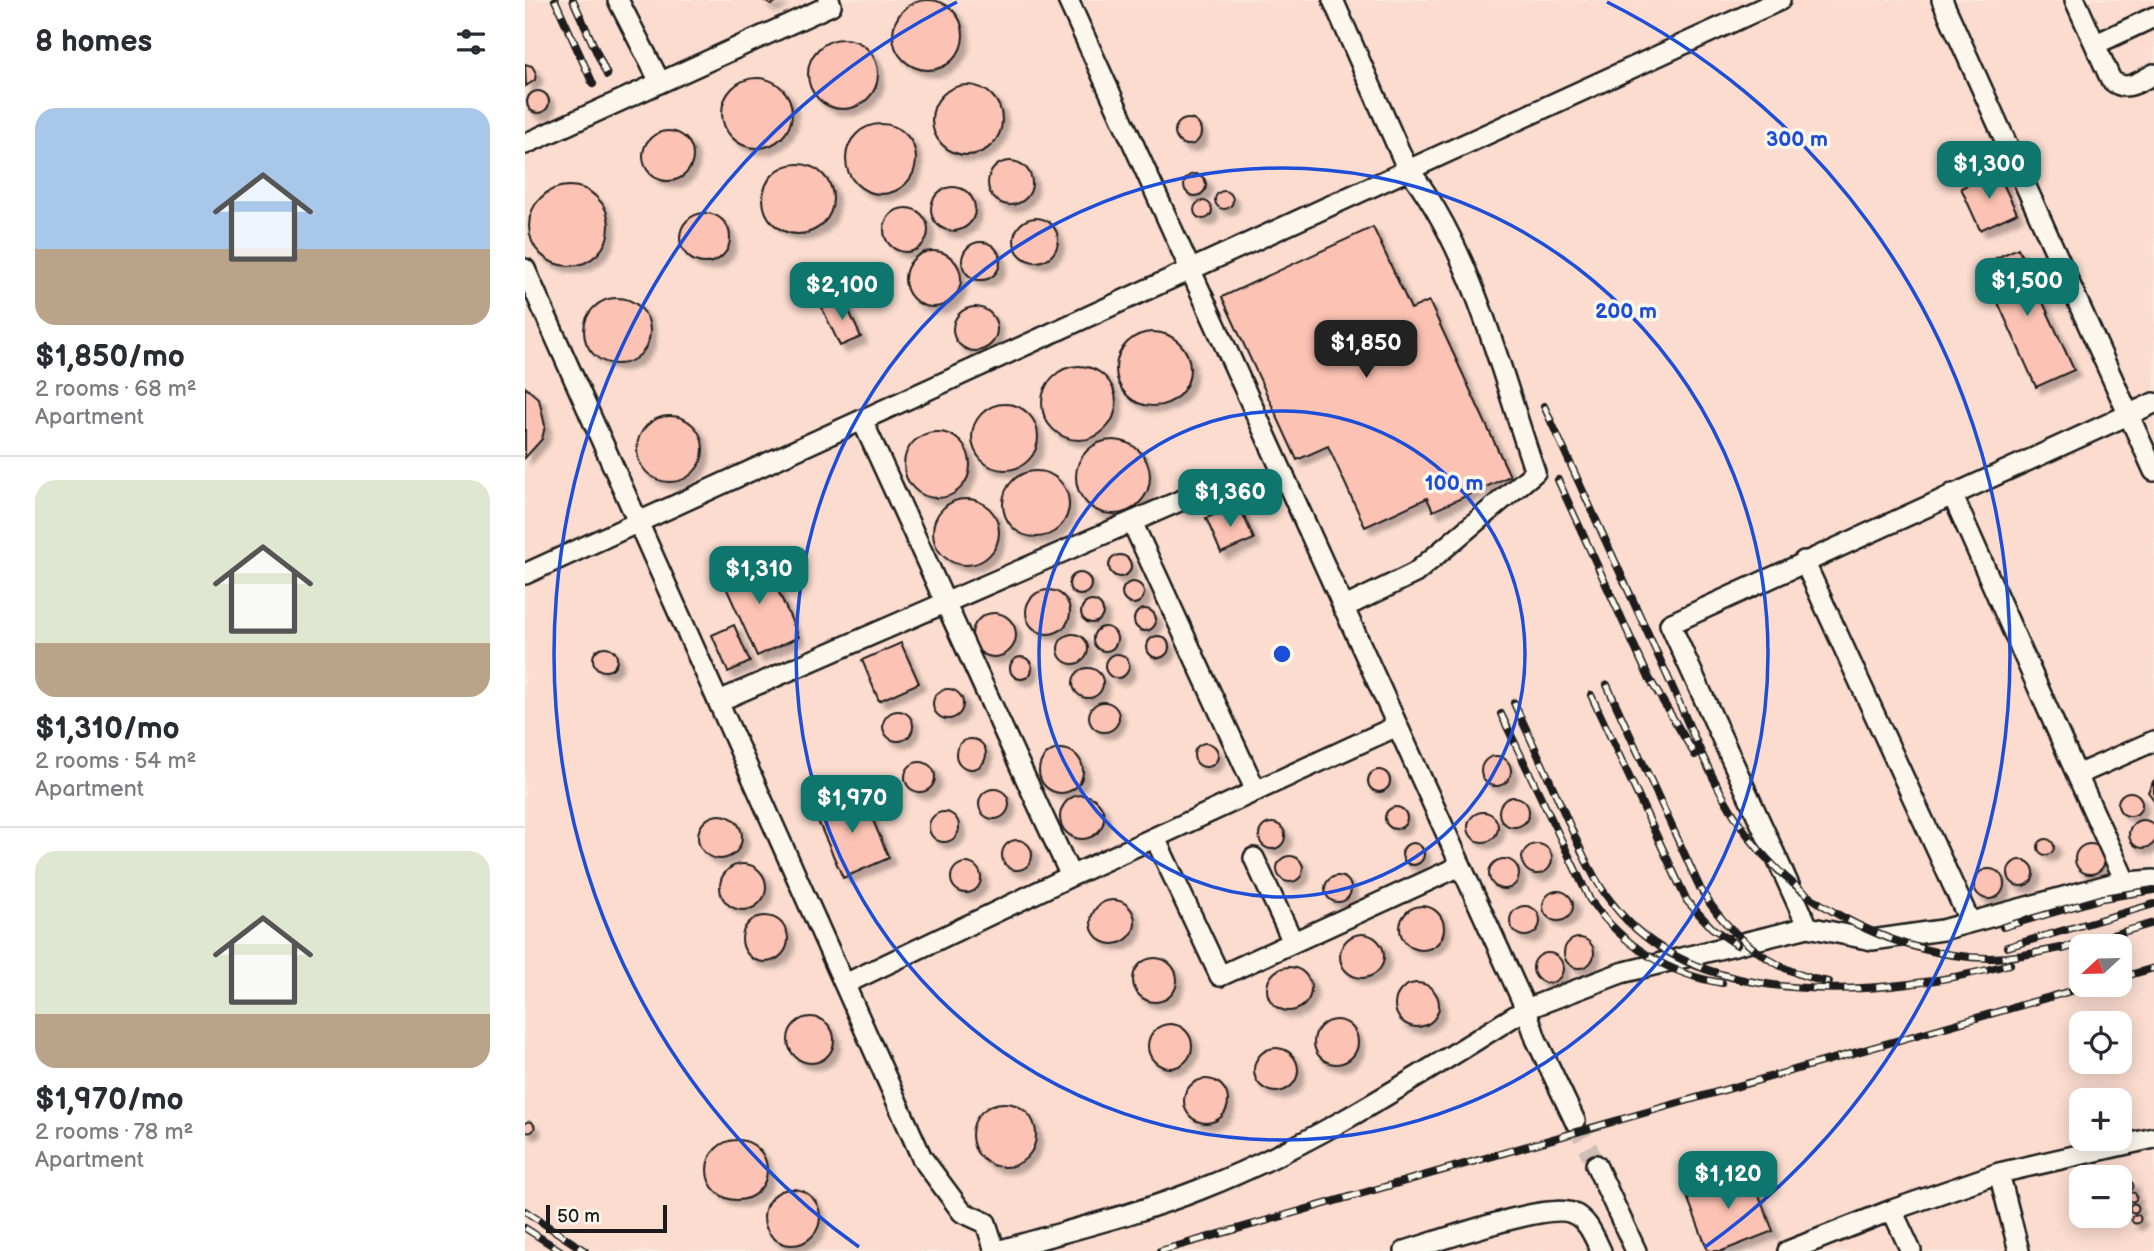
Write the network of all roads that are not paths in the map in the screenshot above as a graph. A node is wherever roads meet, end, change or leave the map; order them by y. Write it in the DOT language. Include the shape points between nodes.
graph roads {
  1 [pos="618,0"];
  2 [pos="1068,0"];
  3 [pos="1333,0"];
  4 [pos="1780,0"];
  5 [pos="1942,0"];
  6 [pos="2076,0"];
  7 [pos="835,2"];
  8 [pos="2154,17"];
  9 [pos="2096,44"];
  10 [pos="2154,74"];
  11 [pos="660,82"];
  12 [pos="525,144"];
  13 [pos="1408,169"];
  14 [pos="525,269"];
  15 [pos="1190,269"];
  16 [pos="2154,403"];
  17 [pos="2129,415"];
  18 [pos="862,421"];
  19 [pos="2154,471"];
  20 [pos="1952,494"];
  21 [pos="1182,500"];
  22 [pos="639,522"];
  23 [pos="1132,522"];
  24 [pos="1804,561"];
  25 [pos="525,574"];
  26 [pos="947,603"];
  27 [pos="1343,608"];
  28 [pos="719,701"];
  29 [pos="1397,726"];
  30 [pos="2154,741"];
  31 [pos="2077,775"];
  32 [pos="1256,791"];
  33 [pos="1155,838"];
  34 [pos="1254,858"];
  35 [pos="1460,866"];
  36 [pos="1071,876"];
  37 [pos="2154,880"];
  38 [pos="2126,883"];
  39 [pos="1970,922"];
  40 [pos="1808,927"];
  41 [pos="1293,942"];
  42 [pos="845,984"];
  43 [pos="1526,1009"];
  44 [pos="1575,1121"];
  45 [pos="2154,1138"];
  46 [pos="1596,1166"];
  47 [pos="1999,1173"];
  48 [pos="1892,1210"];
  49 [pos="1795,1250"];
  50 [pos="997,1251"];
  51 [pos="1405,1251"];
  52 [pos="1601,1251"];
  53 [pos="1636,1251"];
  54 [pos="1911,1251"];
  55 [pos="2019,1251"];
  1 -- 11 [label="lane"];
  2 -- 15 [label="lane"];
  3 -- 13 [label="lane"];
  4 -- 13 [label="lane"];
  5 -- 17 [label="lane"];
  6 -- 9 [label="lane"];
  7 -- 11 [label="lane"];
  8 -- 9 [label="lane"];
  9 -- 10 [label="lane" via="2111,80 2119,87"];
  11 -- 12 [label="lane"];
  13 -- 15 [label="lane"];
  13 -- 27 [label="lane" via="1424,188 1471,285 1535,472 1415,573"];
  14 -- 22 [label="lane"];
  15 -- 18 [label="lane"];
  15 -- 27 [label="lane"];
  16 -- 17 [label="lane"];
  17 -- 19 [label="lane"];
  17 -- 20 [label="lane"];
  18 -- 22 [label="lane"];
  18 -- 26 [label="lane"];
  20 -- 24 [label="lane"];
  20 -- 31 [label="lane"];
  21 -- 23 [label="lane"];
  22 -- 25 [label="lane"];
  22 -- 28 [label="lane"];
  23 -- 26 [label="lane"];
  23 -- 32 [label="lane"];
  24 -- 39 [label="lane"];
  24 -- 40 [label="lane" via="1669,624"];
  26 -- 28 [label="lane"];
  26 -- 36 [label="lane" via="969,662"];
  27 -- 29 [label="lane"];
  28 -- 42 [label="lane"];
  29 -- 32 [label="lane"];
  29 -- 35 [label="lane"];
  30 -- 31 [label="lane"];
  31 -- 38 [label="lane"];
  32 -- 33 [label="lane"];
  33 -- 36 [label="lane"];
  33 -- 41 [label="lane" via="1220,976"];
  34 -- 41 [label="lane"];
  35 -- 41 [label="lane"];
  35 -- 43 [label="lane"];
  36 -- 42 [label="lane"];
  37 -- 38 [label="lane"];
  38 -- 39 [label="lane"];
  39 -- 40 [label="lane" via="1872,940"];
  40 -- 43 [label="lane" via="1621,973"];
  42 -- 50 [label="lane" via="922,1158 962,1212 986,1223"];
  43 -- 44 [label="lane"];
  43 -- 50 [label="lane" via="1350,1117 1268,1159 1201,1189"];
  45 -- 47 [label="lane"];
  46 -- 53 [label="lane"];
  47 -- 48 [label="lane"];
  47 -- 55 [label="lane"];
  48 -- 49 [label="lane"];
  48 -- 54 [label="lane"];
  51 -- 52 [label="lane" via="1546,1211 1572,1212 1588,1225"];
}
